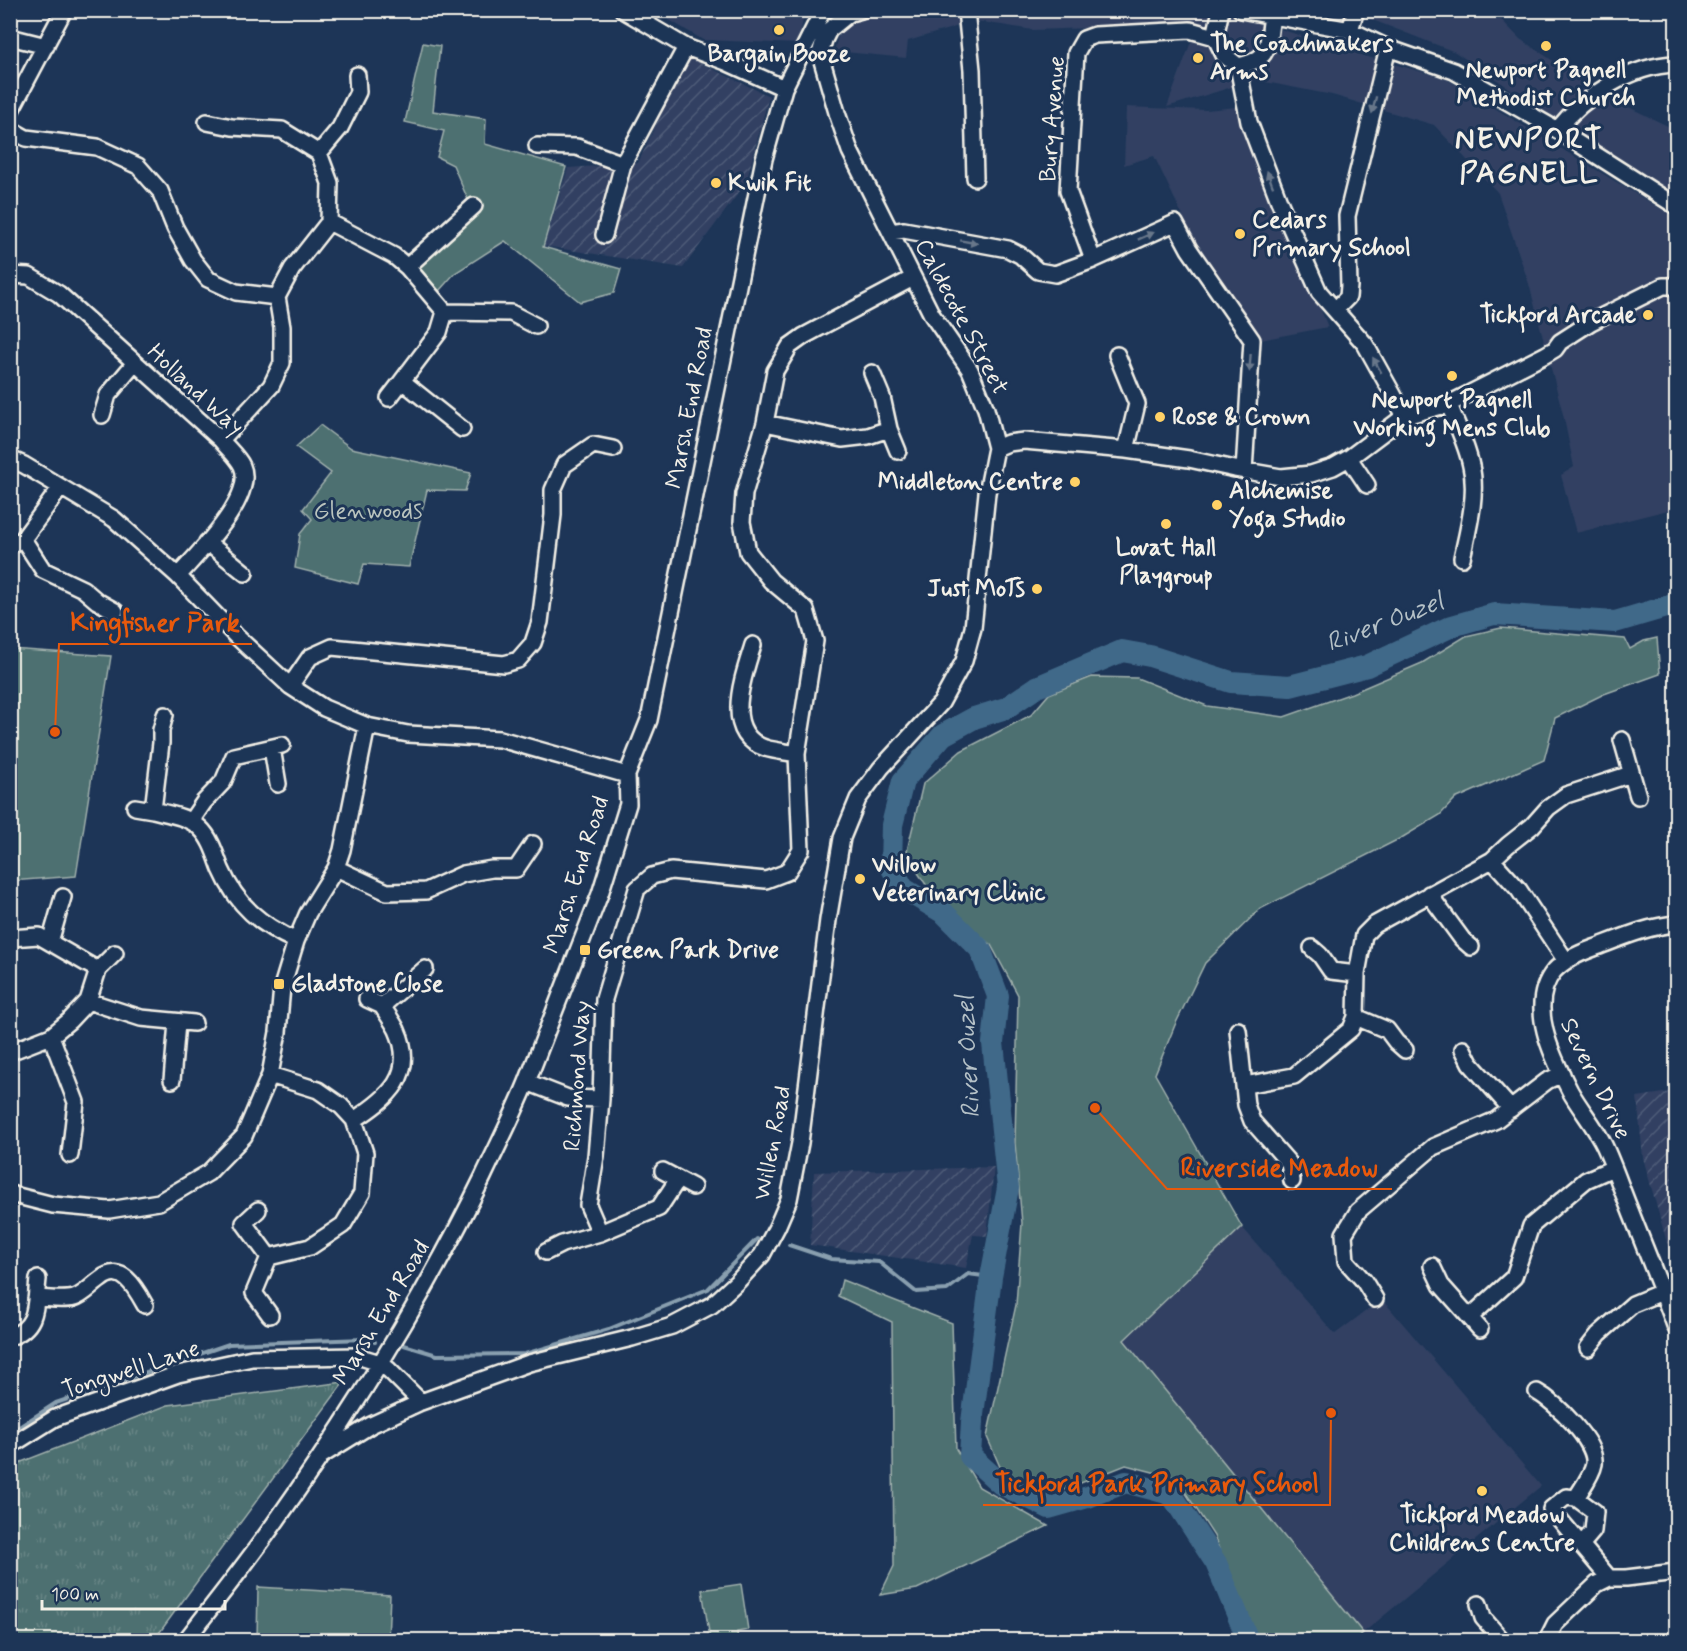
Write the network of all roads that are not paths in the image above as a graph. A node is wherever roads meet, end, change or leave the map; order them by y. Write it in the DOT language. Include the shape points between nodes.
graph roads {
  1 [pos="64,10"];
  2 [pos="623,10"];
  3 [pos="823,10"];
  4 [pos="861,10"];
  5 [pos="966,10"];
  6 [pos="1221,10"];
  7 [pos="1241,10"];
  8 [pos="1356,10"];
  9 [pos="1272,16"];
  10 [pos="1350,30"];
  11 [pos="10,37"];
  12 [pos="1215,37"];
  13 [pos="46,46"];
  14 [pos="686,47"];
  15 [pos="1388,48"];
  16 [pos="1677,64"];
  17 [pos="1238,66"];
  18 [pos="357,75"];
  19 [pos="784,88"];
  20 [pos="10,112"];
  21 [pos="207,122"];
  22 [pos="10,129"];
  23 [pos="1557,130"];
  24 [pos="537,146"];
  25 [pos="319,153"];
  26 [pos="623,164"];
  27 [pos="975,178"];
  28 [pos="474,206"];
  29 [pos="1677,206"];
  30 [pos="329,222"];
  31 [pos="891,232"];
  32 [pos="604,235"];
  33 [pos="1093,260"];
  34 [pos="407,267"];
  35 [pos="10,275"];
  36 [pos="913,278"];
  37 [pos="1677,286"];
  38 [pos="277,297"];
  39 [pos="1336,309"];
  40 [pos="445,312"];
  41 [pos="536,326"];
  42 [pos="1117,355"];
  43 [pos="134,364"];
  44 [pos="872,374"];
  45 [pos="402,381"];
  46 [pos="389,398"];
  47 [pos="1449,404"];
  48 [pos="102,415"];
  49 [pos="1404,416"];
  50 [pos="765,423"];
  51 [pos="462,429"];
  52 [pos="889,429"];
  53 [pos="221,440"];
  54 [pos="996,448"];
  55 [pos="613,449"];
  56 [pos="1126,450"];
  57 [pos="898,451"];
  58 [pos="1349,458"];
  59 [pos="10,459"];
  60 [pos="1244,471"];
  61 [pos="1367,485"];
  62 [pos="61,487"];
  63 [pos="17,542"];
  64 [pos="207,542"];
  65 [pos="1462,558"];
  66 [pos="245,573"];
  67 [pos="178,576"];
  68 [pos="115,611"];
  69 [pos="753,645"];
  70 [pos="290,686"];
  71 [pos="165,715"];
  72 [pos="367,726"];
  73 [pos="1622,740"];
  74 [pos="797,754"];
  75 [pos="1631,774"];
  76 [pos="627,775"];
  77 [pos="278,784"];
  78 [pos="1638,796"];
  79 [pos="858,799"];
  80 [pos="135,807"];
  81 [pos="153,810"];
  82 [pos="191,821"];
  83 [pos="533,844"];
  84 [pos="1492,860"];
  85 [pos="336,868"];
  86 [pos="1429,894"];
  87 [pos="63,897"];
  88 [pos="1677,924"];
  89 [pos="10,938"];
  90 [pos="296,940"];
  91 [pos="50,942"];
  92 [pos="1471,947"];
  93 [pos="1312,948"];
  94 [pos="115,953"];
  95 [pos="1566,962"];
  96 [pos="425,969"];
  97 [pos="98,970"];
  98 [pos="1357,974"];
  99 [pos="367,999"];
  100 [pos="88,1001"];
  101 [pos="382,1006"];
  102 [pos="1356,1017"];
  103 [pos="177,1023"];
  104 [pos="194,1023"];
  105 [pos="1238,1030"];
  106 [pos="51,1036"];
  107 [pos="1463,1049"];
  108 [pos="1405,1050"];
  109 [pos="10,1052"];
  110 [pos="1562,1074"];
  111 [pos="270,1075"];
  112 [pos="172,1080"];
  113 [pos="527,1082"];
  114 [pos="1245,1085"];
  115 [pos="601,1099"];
  116 [pos="1511,1109"];
  117 [pos="354,1120"];
  118 [pos="70,1155"];
  119 [pos="1613,1168"];
  120 [pos="663,1172"];
  121 [pos="678,1179"];
  122 [pos="1292,1181"];
  123 [pos="693,1187"];
  124 [pos="10,1194"];
  125 [pos="258,1210"];
  126 [pos="600,1233"];
  127 [pos="546,1252"];
  128 [pos="270,1257"];
  129 [pos="1432,1266"];
  130 [pos="38,1279"];
  131 [pos="1662,1292"];
  132 [pos="36,1298"];
  133 [pos="1375,1299"];
  134 [pos="145,1305"];
  135 [pos="270,1315"];
  136 [pos="1677,1328"];
  137 [pos="10,1337"];
  138 [pos="1588,1348"];
  139 [pos="380,1363"];
  140 [pos="1537,1392"];
  141 [pos="421,1402"];
  142 [pos="10,1446"];
  143 [pos="321,1456"];
  144 [pos="1576,1498"];
  145 [pos="1582,1544"];
  146 [pos="1677,1572"];
  147 [pos="1609,1578"];
  148 [pos="1479,1604"];
  149 [pos="186,1641"];
  150 [pos="1502,1641"];
  151 [pos="1547,1641"];
  1 -- 13 [label="street"];
  2 -- 14 [label="street"];
  3 -- 19 [label="street, Marsh End Road"];
  4 -- 31 [label="street, Caldecote Street" via="850,13 829,30 820,54 850,151"];
  5 -- 27 [label="street"];
  6 -- 12 [label="street"];
  7 -- 9 [label="street"];
  8 -- 10 [label="street"];
  9 -- 10 [label="street"];
  9 -- 17 [label="street" via="1266,52 1255,63"];
  10 -- 15 [label="street"];
  11 -- 13 [label="street"];
  12 -- 17 [label="street" via="1224,56"];
  12 -- 33 [label="street, Bury Avenue" via="1190,30 1095,35 1084,39 1076,52 1068,192"];
  13 -- 20 [label="street"];
  14 -- 19 [label="street"];
  14 -- 26 [label="street"];
  15 -- 23 [label="street" via="1454,71"];
  15 -- 39 [label="street, one-way" via="1347,216 1348,297"];
  16 -- 23 [label="street" via="1624,78 1593,96"];
  39 -- 17 [label="street, one-way" via="1319,292 1279,201 1249,122"];
  18 -- 25 [label="street" via="358,92 340,128"];
  19 -- 76 [label="street, Marsh End Road" via="764,159 649,720"];
  21 -- 25 [label="street" via="282,130"];
  22 -- 38 [label="street" via="26,138 97,147 138,166 160,191 175,228 208,279 236,292"];
  23 -- 29 [label="street"];
  24 -- 26 [label="street" via="577,147"];
  25 -- 30 [label="street" via="330,183"];
  26 -- 32 [label="street"];
  28 -- 34 [label="street"];
  30 -- 34 [label="street" via="394,256"];
  30 -- 38 [label="street" via="292,269"];
  31 -- 33 [label="street, one-way" via="904,230 1008,249 1038,271 1055,274"];
  31 -- 36 [label="street, Caldecote Street"];
  33 -- 60 [label="street, one-way" via="1175,223 1252,340"];
  34 -- 40 [label="street"];
  35 -- 43 [label="street, Holland Way" via="29,276 60,294"];
  36 -- 50 [label="street, Richmond Way" via="790,346 775,371"];
  36 -- 54 [label="street, Caldecote Street" via="932,315 970,370"];
  37 -- 47 [label="street" via="1663,286 1591,322 1555,349"];
  38 -- 53 [label="street" via="282,363 271,386"];
  49 -- 39 [label="street, one-way" via="1365,344"];
  40 -- 41 [label="street" via="510,313"];
  40 -- 45 [label="street" via="439,332"];
  42 -- 56 [label="street" via="1137,404"];
  43 -- 48 [label="street" via="108,395"];
  43 -- 53 [label="street, Holland Way"];
  44 -- 52 [label="street"];
  45 -- 46 [label="street"];
  45 -- 51 [label="street"];
  47 -- 49 [label="street"];
  47 -- 65 [label="street" via="1471,465 1474,486"];
  49 -- 58 [label="street"];
  50 -- 52 [label="street" via="842,439"];
  50 -- 74 [label="street, Richmond Way" via="744,494 742,522 748,552 771,580 806,610 815,641"];
  52 -- 57 [label="street"];
  53 -- 64 [label="street, Holland Way" via="243,466 244,486 237,505"];
  54 -- 56 [label="street" via="1024,441"];
  54 -- 79 [label="street, Caldecote Street" via="987,492 973,628 964,661 941,703"];
  55 -- 70 [label="street" via="593,445 564,465 553,490 540,622 533,643 518,660 504,664 332,647 310,657"];
  56 -- 60 [label="street"];
  58 -- 60 [label="street" via="1311,474 1281,477"];
  58 -- 61 [label="street"];
  59 -- 62 [label="street"];
  62 -- 63 [label="street"];
  62 -- 67 [label="street" via="114,519"];
  63 -- 68 [label="street" via="43,570 83,589"];
  64 -- 66 [label="street"];
  64 -- 67 [label="street, Holland Way"];
  67 -- 70 [label="street"];
  69 -- 74 [label="street" via="738,707 740,725 748,738 763,748"];
  70 -- 72 [label="street" via="324,708"];
  71 -- 81 [label="street"];
  72 -- 76 [label="street" via="408,734 500,739"];
  72 -- 85 [label="street"];
  73 -- 75 [label="street"];
  74 -- 115 [label="street, Richmond Way" via="801,850 787,872 766,880 671,871 651,876 637,889 604,999"];
  75 -- 78 [label="street"];
  75 -- 84 [label="street" via="1566,795"];
  76 -- 113 [label="street, Marsh End Road" via="628,804 600,894"];
  77 -- 82 [label="street" via="277,747 234,756 223,782"];
  79 -- 141 [label="street, Willen Road" via="842,838 789,1199 762,1255 712,1305 672,1326 529,1363"];
  80 -- 81 [label="street"];
  81 -- 82 [label="street"];
  82 -- 90 [label="street" via="202,829 228,884 245,908 276,932"];
  83 -- 85 [label="street" via="516,869 463,874 426,891 387,892"];
  84 -- 86 [label="street"];
  84 -- 95 [label="street" via="1520,890"];
  85 -- 90 [label="street"];
  86 -- 92 [label="street"];
  86 -- 98 [label="street" via="1374,925 1364,935"];
  87 -- 91 [label="street"];
  88 -- 95 [label="street, Severn Drive" via="1659,925 1620,938"];
  89 -- 91 [label="street" via="39,936"];
  90 -- 111 [label="street" via="282,987"];
  91 -- 97 [label="street"];
  93 -- 98 [label="street" via="1331,971"];
  94 -- 97 [label="street"];
  95 -- 110 [label="street, Severn Drive" via="1554,971 1546,987 1541,1020"];
  96 -- 101 [label="street"];
  97 -- 100 [label="street"];
  98 -- 102 [label="street"];
  99 -- 101 [label="street"];
  100 -- 103 [label="street" via="141,1018"];
  100 -- 106 [label="street"];
  101 -- 117 [label="street" via="398,1030 404,1057 398,1083"];
  102 -- 108 [label="street" via="1388,1030"];
  102 -- 114 [label="street" via="1351,1029 1294,1076"];
  103 -- 104 [label="street"];
  103 -- 112 [label="street"];
  105 -- 114 [label="street"];
  106 -- 109 [label="street"];
  106 -- 118 [label="street" via="76,1101"];
  107 -- 116 [label="street" via="1470,1063"];
  110 -- 116 [label="street"];
  110 -- 119 [label="street, Severn Drive"];
  111 -- 117 [label="street" via="318,1090"];
  111 -- 124 [label="street" via="244,1136 208,1173 159,1202 109,1210 82,1209"];
  113 -- 115 [label="street" via="568,1098"];
  113 -- 139 [label="street, Marsh End Road" via="458,1228"];
  114 -- 122 [label="street" via="1252,1121 1289,1163"];
  115 -- 126 [label="street, Richmond Way" via="588,1205"];
  116 -- 133 [label="street" via="1433,1147 1358,1211 1344,1234 1346,1261"];
  117 -- 128 [label="street" via="365,1153 362,1193 343,1225 310,1247"];
  119 -- 129 [label="street" via="1586,1180 1531,1226 1514,1277 1475,1323 1441,1285"];
  119 -- 131 [label="street, Severn Drive"];
  120 -- 121 [label="street"];
  121 -- 123 [label="street"];
  121 -- 126 [label="street" via="660,1208"];
  125 -- 128 [label="street" via="244,1223"];
  126 -- 127 [label="street"];
  128 -- 135 [label="street" via="254,1293"];
  130 -- 132 [label="street"];
  131 -- 136 [label="street, Severn Drive"];
  131 -- 138 [label="street" via="1633,1304"];
  132 -- 134 [label="street" via="74,1298 103,1277 127,1270"];
  132 -- 137 [label="street" via="35,1316 22,1333"];
  139 -- 141 [label="street"];
  139 -- 142 [label="street, Tongwell Lane" via="357,1356 252,1358 178,1374 55,1418"];
  139 -- 143 [label="street, Marsh End Road"];
  140 -- 144 [label="street" via="1552,1400 1594,1455 1594,1466"];
  141 -- 143 [label="street, Willen Road" via="371,1425"];
  143 -- 149 [label="street, Marsh End Road"];
  144 -- 145 [label="street" via="1595,1512 1593,1531"];
  144 -- 145 [label="street" via="1566,1497 1551,1509"];
  145 -- 147 [label="street"];
  146 -- 147 [label="street"];
  147 -- 151 [label="street" via="1597,1584 1555,1624"];
  148 -- 150 [label="street" via="1483,1618"];
}
